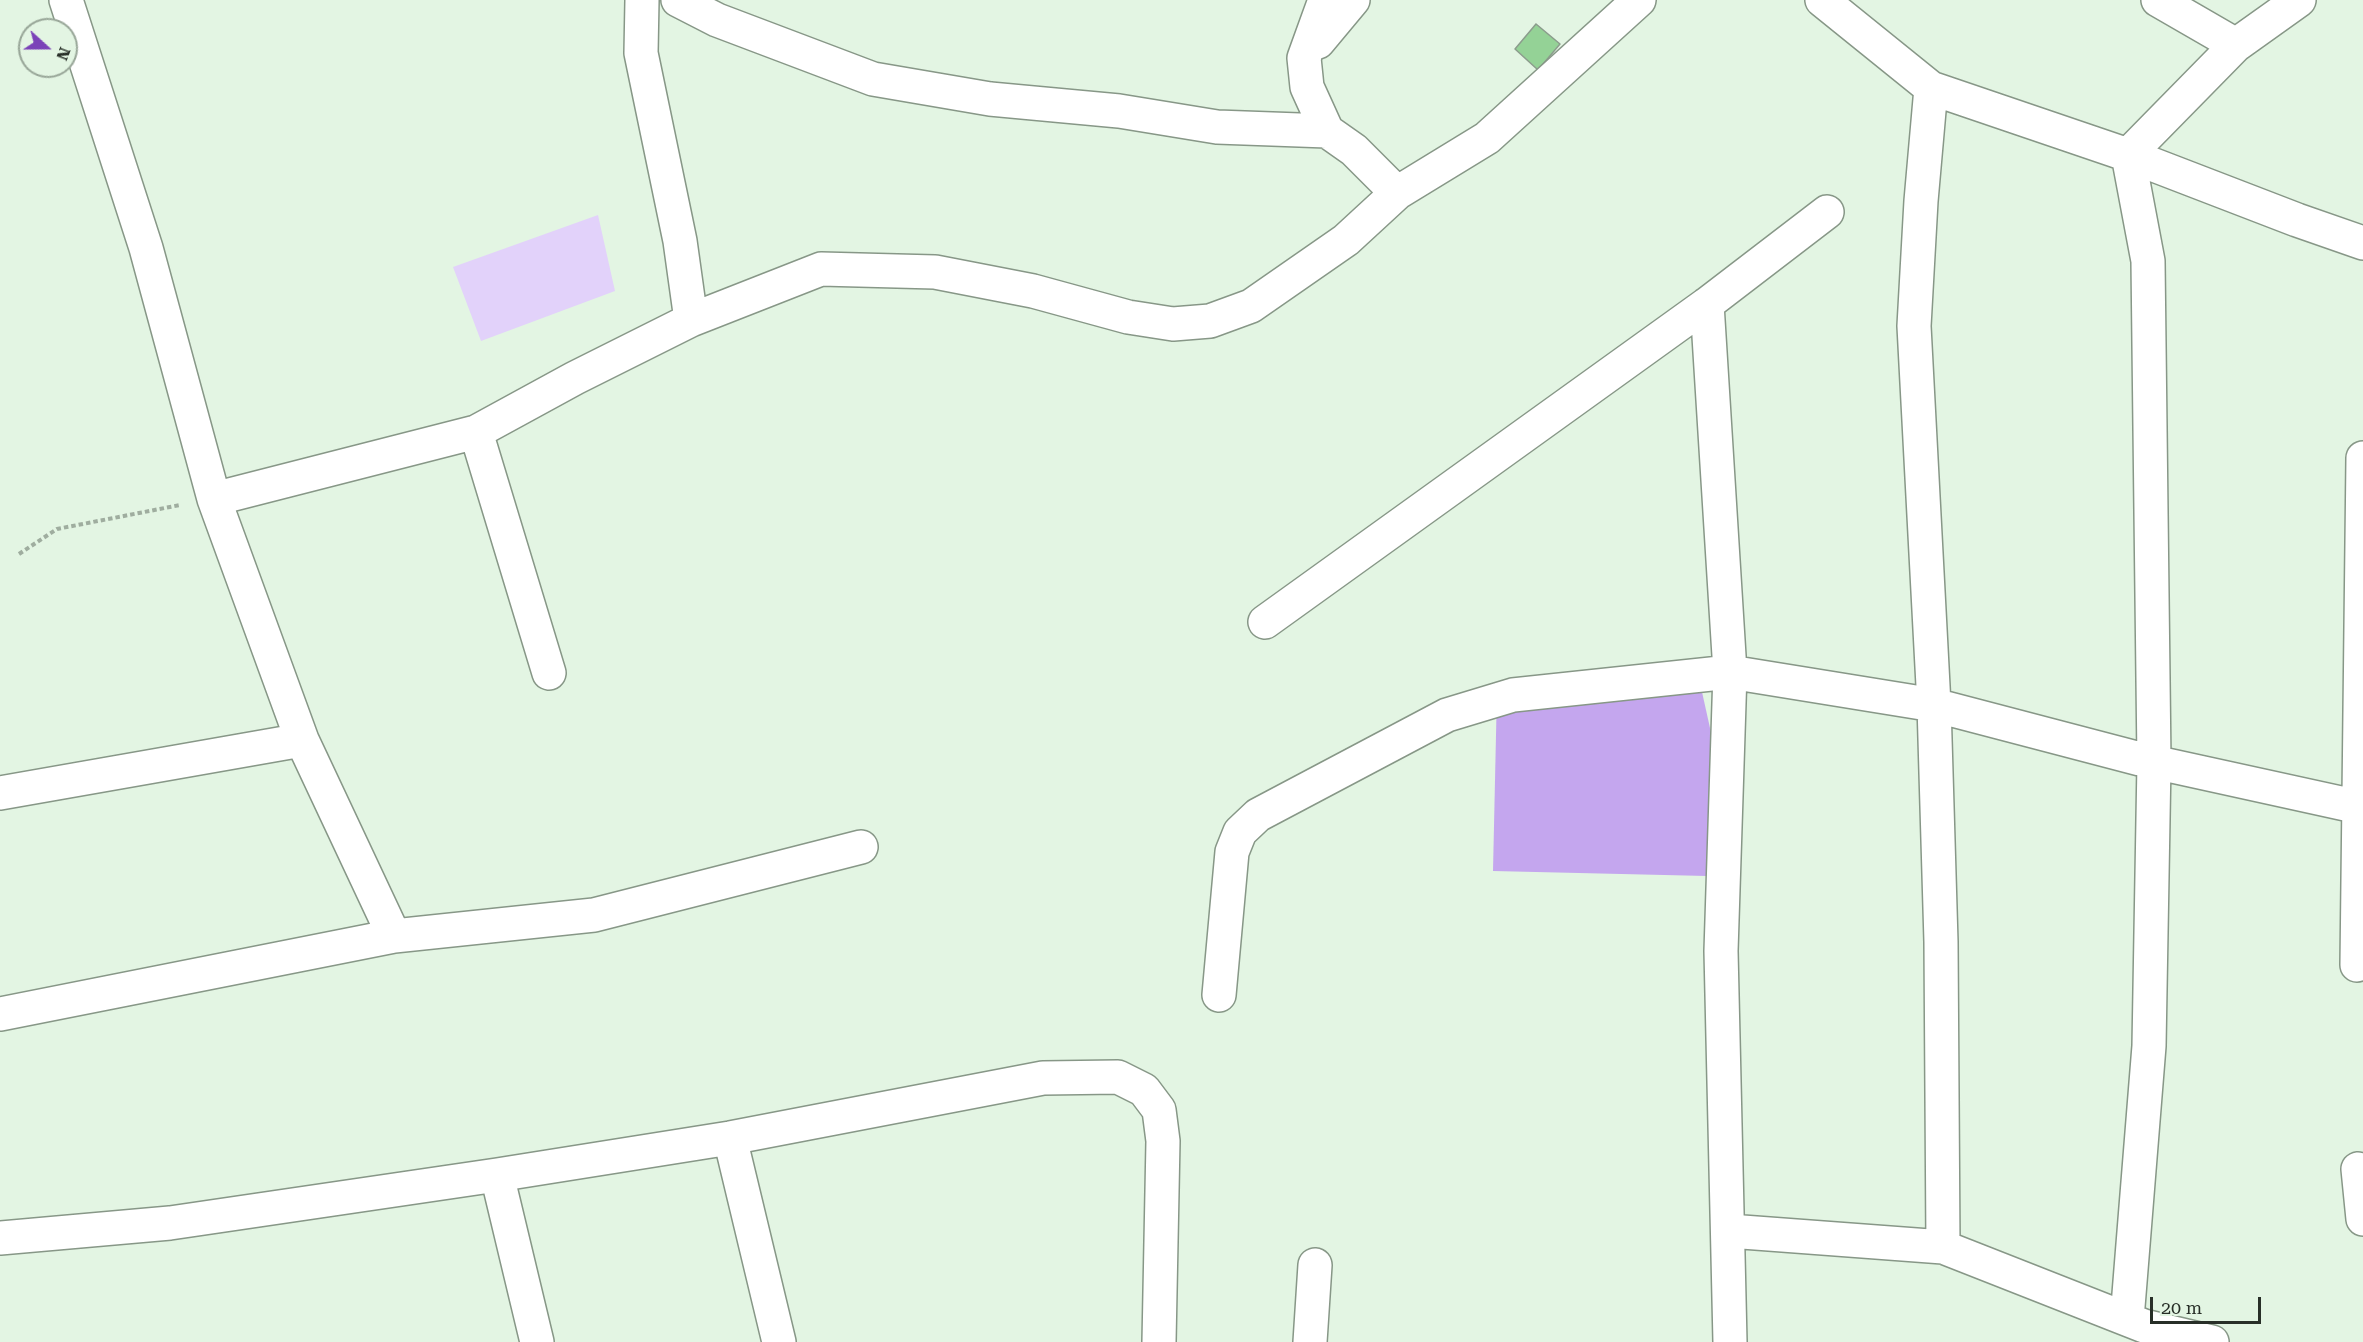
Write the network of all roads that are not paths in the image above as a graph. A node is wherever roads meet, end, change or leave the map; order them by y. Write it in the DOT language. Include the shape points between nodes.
graph roads {
  1 [pos="66,0"];
  2 [pos="642,0"];
  3 [pos="678,0"];
  4 [pos="1325,0"];
  5 [pos="1353,0"];
  6 [pos="1639,0"];
  7 [pos="1821,0"];
  8 [pos="2158,0"];
  9 [pos="2299,0"];
  10 [pos="2236,45"];
  11 [pos="1304,58"];
  12 [pos="1931,88"];
  13 [pos="1327,130"];
  14 [pos="2128,155"];
  15 [pos="1396,193"];
  16 [pos="1827,212"];
  17 [pos="2363,243"];
  18 [pos="1707,304"];
  19 [pos="691,320"];
  20 [pos="477,432"];
  21 [pos="2363,458"];
  22 [pos="214,499"];
  23 [pos="1265,622"];
  24 [pos="1730,672"];
  25 [pos="549,674"];
  26 [pos="1934,705"];
  27 [pos="302,741"];
  28 [pos="2154,762"];
  29 [pos="0,793"];
  30 [pos="2362,808"];
  31 [pos="861,847"];
  32 [pos="394,936"];
  33 [pos="2357,965"];
  34 [pos="1220,995"];
  35 [pos="0,1014"];
  36 [pos="730,1138"];
  37 [pos="2358,1169"];
  38 [pos="497,1175"];
  39 [pos="2363,1219"];
  40 [pos="1729,1231"];
  41 [pos="0,1238"];
  42 [pos="1943,1247"];
  43 [pos="1315,1266"];
  44 [pos="2127,1318"];
  45 [pos="2174,1338"];
  46 [pos="537,1342"];
  47 [pos="779,1342"];
  48 [pos="1159,1342"];
  49 [pos="1310,1342"];
  50 [pos="1730,1342"];
  51 [pos="2212,1342"];
  1 -- 22 [label="street" via="147,248"];
  2 -- 19 [label="street" via="641,53 680,241"];
  3 -- 13 [label="street" via="717,20 873,79 990,99 1119,111 1217,127"];
  4 -- 11 [label="street"];
  5 -- 11 [label="street"];
  6 -- 15 [label="street" via="1487,138"];
  7 -- 12 [label="street"];
  8 -- 10 [label="street"];
  9 -- 10 [label="street"];
  10 -- 14 [label="street"];
  11 -- 13 [label="street" via="1307,87"];
  12 -- 14 [label="street"];
  12 -- 26 [label="street" via="1914,326"];
  13 -- 15 [label="street" via="1354,150"];
  14 -- 17 [label="street"];
  14 -- 28 [label="street" via="2148,261"];
  15 -- 19 [label="street" via="1346,240 1251,306 1209,321 1173,324 1128,317 1033,291 935,272 821,269"];
  16 -- 18 [label="street"];
  18 -- 23 [label="street"];
  18 -- 24 [label="street"];
  19 -- 20 [label="street"];
  20 -- 22 [label="street"];
  20 -- 25 [label="street"];
  21 -- 30 [label="street"];
  22 -- 27 [label="street"];
  24 -- 26 [label="street"];
  24 -- 34 [label="street" via="1513,695 1491,701 1447,715 1258,814 1240,832 1232,852"];
  24 -- 40 [label="street" via="1721,951"];
  26 -- 28 [label="street"];
  26 -- 42 [label="street" via="1941,942"];
  27 -- 29 [label="street"];
  27 -- 32 [label="street"];
  28 -- 30 [label="street"];
  28 -- 44 [label="street" via="2149,1046"];
  30 -- 33 [label="street"];
  31 -- 32 [label="street" via="594,915"];
  32 -- 35 [label="street"];
  36 -- 38 [label="street"];
  36 -- 47 [label="street"];
  36 -- 48 [label="street" via="1042,1078 1118,1077 1144,1090 1159,1110 1163,1141"];
  37 -- 39 [label="street"];
  38 -- 41 [label="street" via="170,1223"];
  38 -- 46 [label="street"];
  40 -- 42 [label="street"];
  40 -- 50 [label="street"];
  42 -- 44 [label="street"];
  43 -- 49 [label="street"];
  44 -- 45 [label="street"];
  45 -- 51 [label="street"];
}
